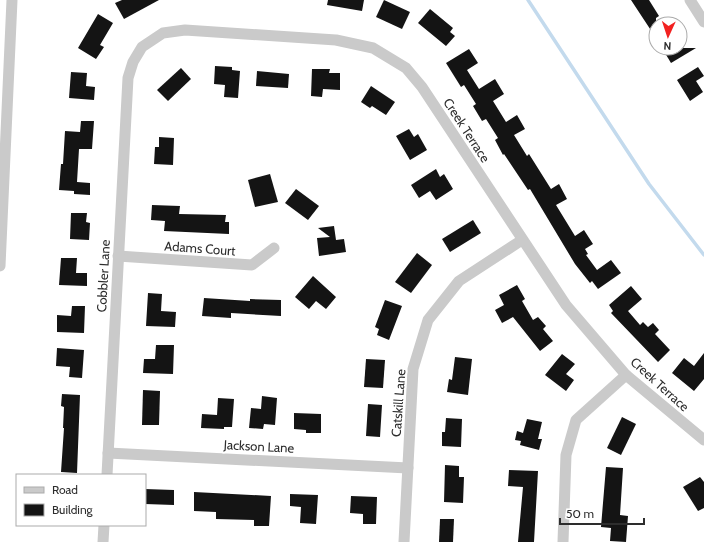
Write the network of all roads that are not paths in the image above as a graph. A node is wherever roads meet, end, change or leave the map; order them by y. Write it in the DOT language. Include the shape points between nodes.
graph roads {
  1 [pos="12,0"];
  2 [pos="690,0"];
  3 [pos="704,22"];
  4 [pos="128,78"];
  5 [pos="2,194"];
  6 [pos="522,240"];
  7 [pos="274,248"];
  8 [pos="118,256"];
  9 [pos="0,266"];
  10 [pos="626,375"];
  11 [pos="704,440"];
  12 [pos="108,453"];
  13 [pos="408,468"];
  14 [pos="107,474"];
  15 [pos="104,526"];
  16 [pos="103,542"];
  17 [pos="404,542"];
  18 [pos="563,542"];
  1 -- 5 [label="street"];
  2 -- 3 [label="street"];
  4 -- 6 [label="street, Creek Terrace" via="133,62 142,48 163,33 185,30 336,40 373,48 406,68 422,87"];
  4 -- 8 [label="street, Cobbler Lane"];
  5 -- 9 [label="street"];
  6 -- 10 [label="street, Creek Terrace" via="566,305"];
  6 -- 13 [label="street, Catskill Lane" via="459,281 428,320 413,369"];
  7 -- 8 [label="street, Adams Court" via="252,265"];
  8 -- 12 [label="street, Cobbler Lane"];
  10 -- 11 [label="street, Creek Terrace"];
  10 -- 18 [label="street" via="576,420 566,455"];
  12 -- 13 [label="street, Jackson Lane"];
  12 -- 14 [label="street, Cobbler Lane"];
  13 -- 17 [label="street, Catskill Lane"];
  15 -- 16 [label="street"];
}
